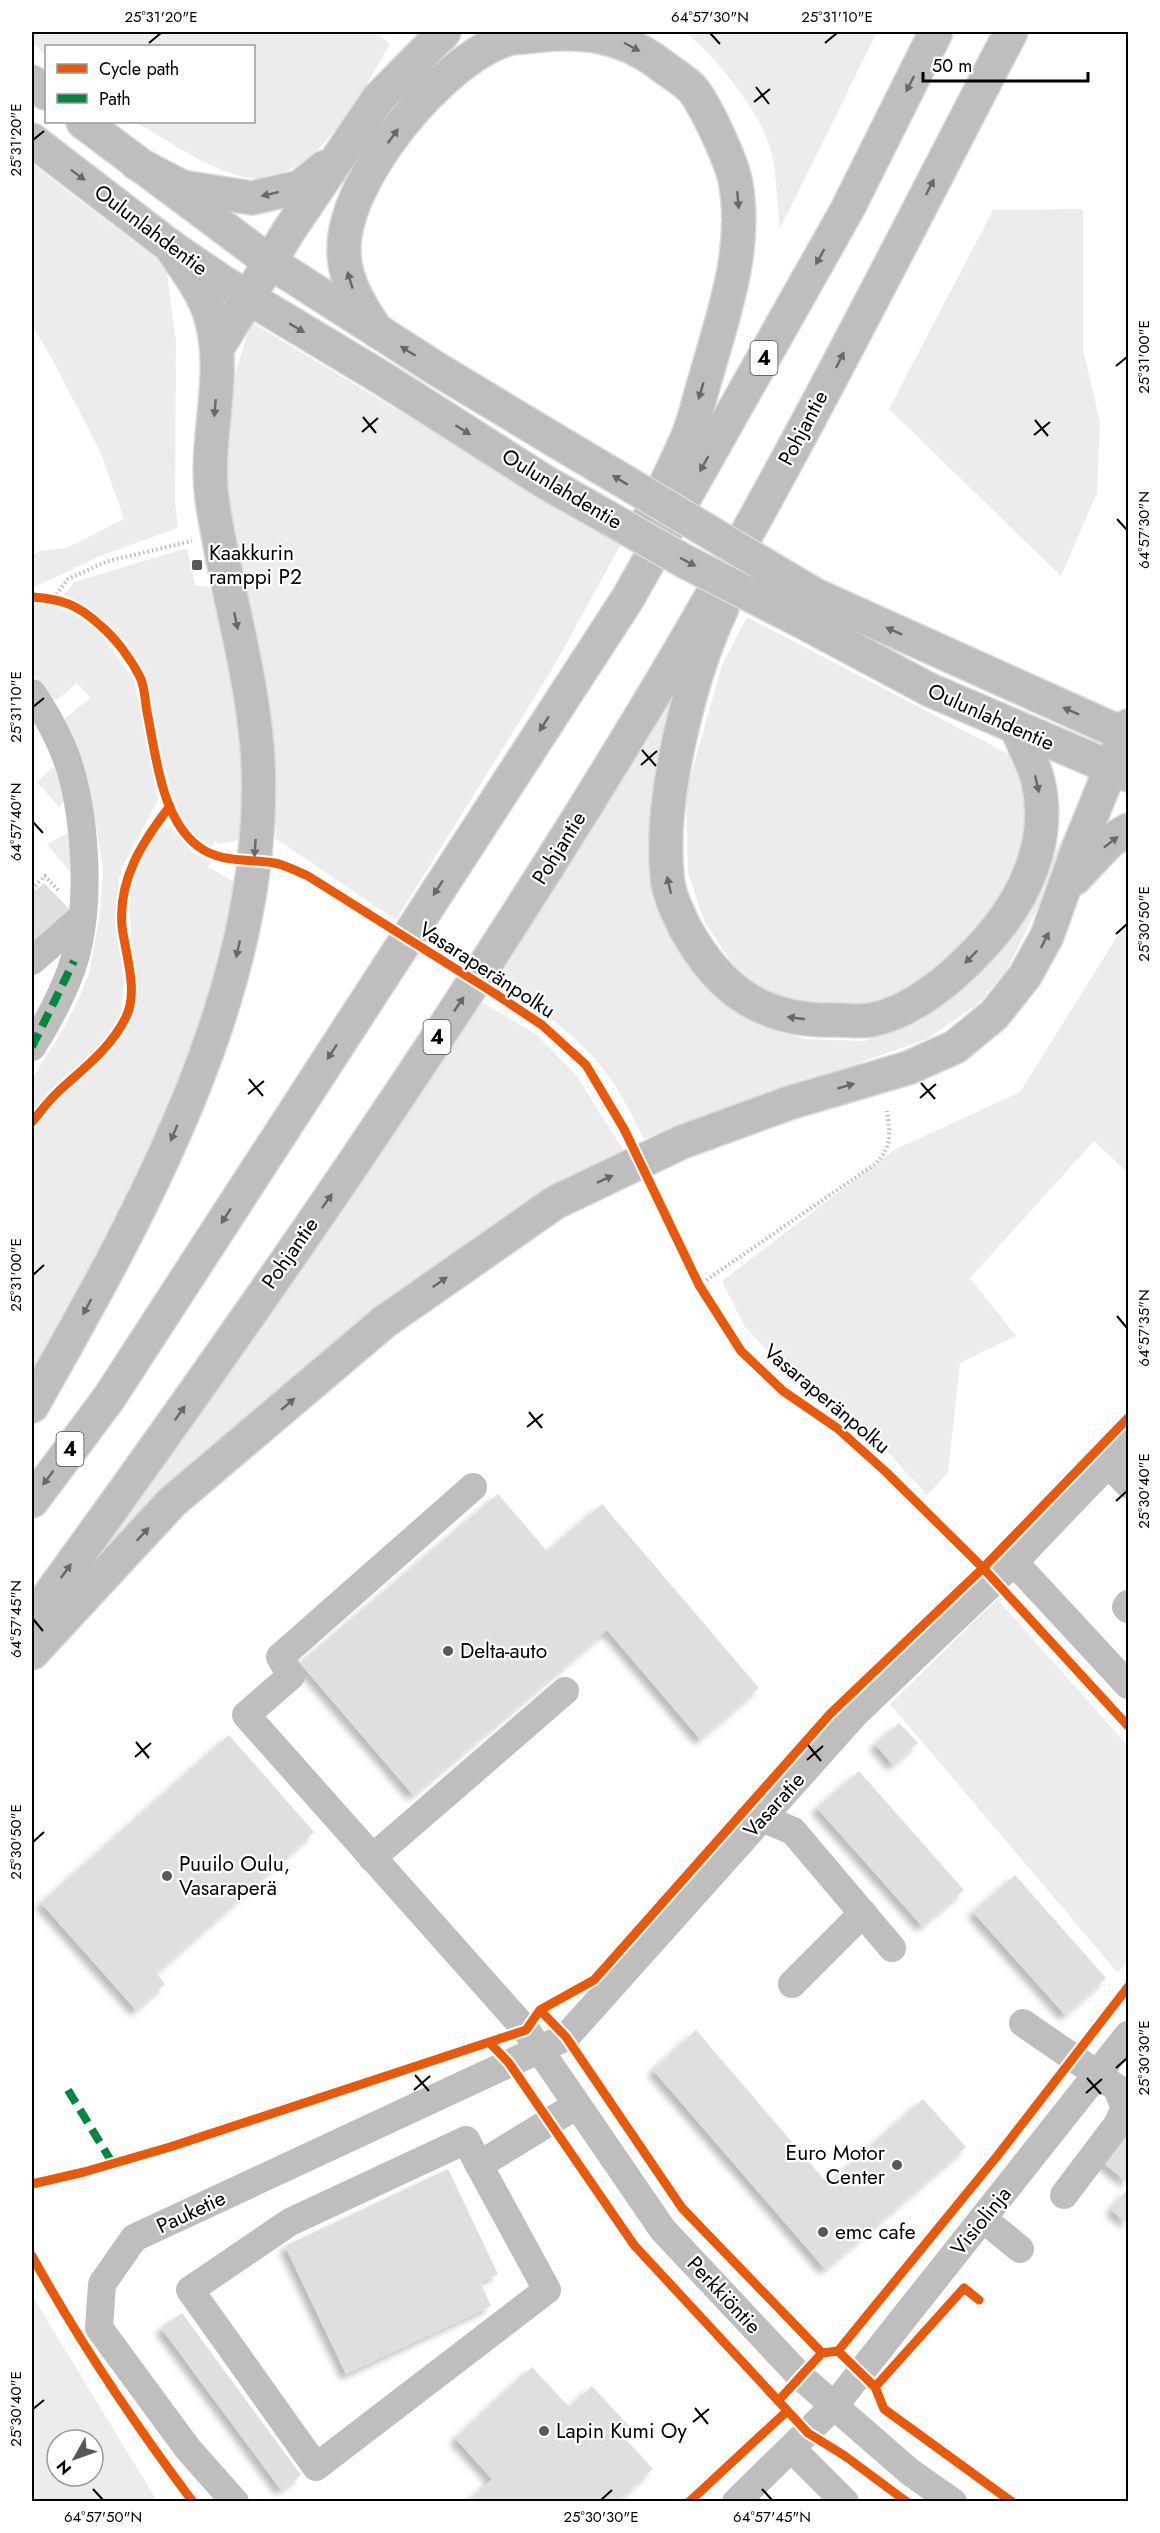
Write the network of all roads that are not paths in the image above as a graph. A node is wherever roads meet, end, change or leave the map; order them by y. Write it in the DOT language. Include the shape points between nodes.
graph roads {
  1 [pos="444,32"];
  2 [pos="936,32"];
  3 [pos="1011,32"];
  4 [pos="32,82"];
  5 [pos="45,92"];
  6 [pos="84,123"];
  7 [pos="32,140"];
  8 [pos="338,156"];
  9 [pos="136,163"];
  10 [pos="170,246"];
  11 [pos="270,262"];
  12 [pos="247,298"];
  13 [pos="377,331"];
  14 [pos="218,349"];
  15 [pos="803,431"];
  16 [pos="808,608"];
  17 [pos="576,675"];
  18 [pos="32,693"];
  19 [pos="1017,729"];
  20 [pos="1127,732"];
  21 [pos="1121,772"];
  22 [pos="1128,830"];
  23 [pos="1066,887"];
  24 [pos="76,909"];
  25 [pos="32,961"];
  26 [pos="32,1047"];
  27 [pos="32,1406"];
  28 [pos="1128,1443"];
  29 [pos="1109,1464"];
  30 [pos="1128,1484"];
  31 [pos="473,1487"];
  32 [pos="32,1501"];
  33 [pos="1014,1562"];
  34 [pos="1128,1604"];
  35 [pos="1128,1609"];
  36 [pos="32,1619"];
  37 [pos="32,1653"];
  38 [pos="1128,1685"];
  39 [pos="565,1691"];
  40 [pos="762,1818"];
  41 [pos="372,1858"];
  42 [pos="863,1914"];
  43 [pos="892,1948"];
  44 [pos="792,1984"];
  45 [pos="1023,2023"];
  46 [pos="1128,2036"];
  47 [pos="538,2049"];
  48 [pos="1096,2076"];
  49 [pos="577,2105"];
  50 [pos="479,2165"];
  51 [pos="1064,2195"];
  52 [pos="983,2219"];
  53 [pos="1020,2249"];
  54 [pos="834,2406"];
  55 [pos="792,2449"];
  56 [pos="234,2502"];
  57 [pos="736,2502"];
  58 [pos="845,2502"];
  59 [pos="953,2502"];
  1 -- 8 [label="main road" via="378,99"];
  2 -- 17 [label="main road, 4, one-way" via="847,210 628,598"];
  15 -- 3 [label="main road, Pohjantie / 4, one-way"];
  4 -- 5 [label="main road"];
  6 -- 9 [label="main road, Oulunlahdentie"];
  7 -- 10 [label="main road, Oulunlahdentie, one-way"];
  8 -- 9 [label="main road, one-way" via="300,187 252,198 182,187"];
  8 -- 11 [label="main road"];
  9 -- 11 [label="main road, Oulunlahdentie"];
  10 -- 12 [label="main road, Oulunlahdentie"];
  10 -- 14 [label="main road" via="198,288 211,318"];
  11 -- 12 [label="main road"];
  11 -- 13 [label="main road, Oulunlahdentie"];
  12 -- 14 [label="main road"];
  12 -- 16 [label="main road, Oulunlahdentie, one-way, bridge" via="545,482 686,562"];
  16 -- 13 [label="main road, Oulunlahdentie, one-way, bridge" via="568,448"];
  13 -- 17 [label="main road, one-way" via="349,280 344,253 345,223 361,185 395,132 467,60 508,39 598,34 627,43 693,90 736,183 739,217 726,313 688,435"];
  14 -- 27 [label="main road, one-way" via="210,459 212,494 250,686 257,749 258,804 251,892 226,999 172,1137"];
  19 -- 15 [label="main road, one-way" via="1038,781 1044,824 1032,873 996,931 940,987 871,1020 819,1021 778,1015 747,999 717,976 674,906 666,876 672,787 696,676 718,617"];
  36 -- 15 [label="main road, Pohjantie / 4, one-way" via="181,1412 509,929 652,698"];
  16 -- 19 [label="main road, Oulunlahdentie" via="930,690"];
  20 -- 16 [label="main road, Oulunlahdentie, one-way"];
  17 -- 32 [label="main road, 4, one-way" via="109,1398"];
  18 -- 24 [label="street" via="63,749 78,806 84,872"];
  19 -- 21 [label="main road, Oulunlahdentie"];
  20 -- 21 [label="main road"];
  21 -- 23 [label="main road" via="1078,849"];
  23 -- 22 [label="main road, one-way" via="1110,841"];
  37 -- 23 [label="main road, one-way" via="181,1495 384,1322 556,1202 682,1142 789,1103 908,1068 955,1047 994,1015 1025,976 1047,936"];
  24 -- 25 [label="street"];
  24 -- 26 [label="street" via="74,961"];
  28 -- 29 [label="street, Vasaratie"];
  29 -- 30 [label="street"];
  29 -- 33 [label="street, Vasaratie"];
  31 -- 41 [label="street, Perkkiöntie" via="280,1657 291,1676 246,1715"];
  33 -- 38 [label="street"];
  33 -- 40 [label="street, Vasaratie" via="855,1714"];
  34 -- 35 [label="street"];
  39 -- 41 [label="street"];
  40 -- 42 [label="street" via="793,1831"];
  40 -- 47 [label="street, Vasaratie" via="566,2037"];
  41 -- 47 [label="street, Perkkiöntie" via="526,2030"];
  42 -- 43 [label="street"];
  42 -- 44 [label="street"];
  45 -- 48 [label="street"];
  46 -- 48 [label="street, Visiolinja"];
  47 -- 49 [label="street, Perkkiöntie"];
  47 -- 56 [label="street, Pauketie" via="134,2238 102,2284 99,2328 188,2449"];
  48 -- 51 [label="street" via="1117,2088 1125,2108 1117,2125"];
  48 -- 52 [label="street, Visiolinja"];
  49 -- 50 [label="street"];
  49 -- 54 [label="street, Perkkiöntie" via="663,2230 801,2377"];
  50 -- 50 [label="street" via="547,2290 316,2467 190,2290 290,2222 466,2140"];
  52 -- 53 [label="street"];
  52 -- 54 [label="street, Visiolinja"];
  54 -- 55 [label="street, Visiolinja"];
  54 -- 59 [label="street, Perkkiöntie" via="910,2472"];
  55 -- 57 [label="street, Visiolinja"];
  55 -- 58 [label="street"];
}
